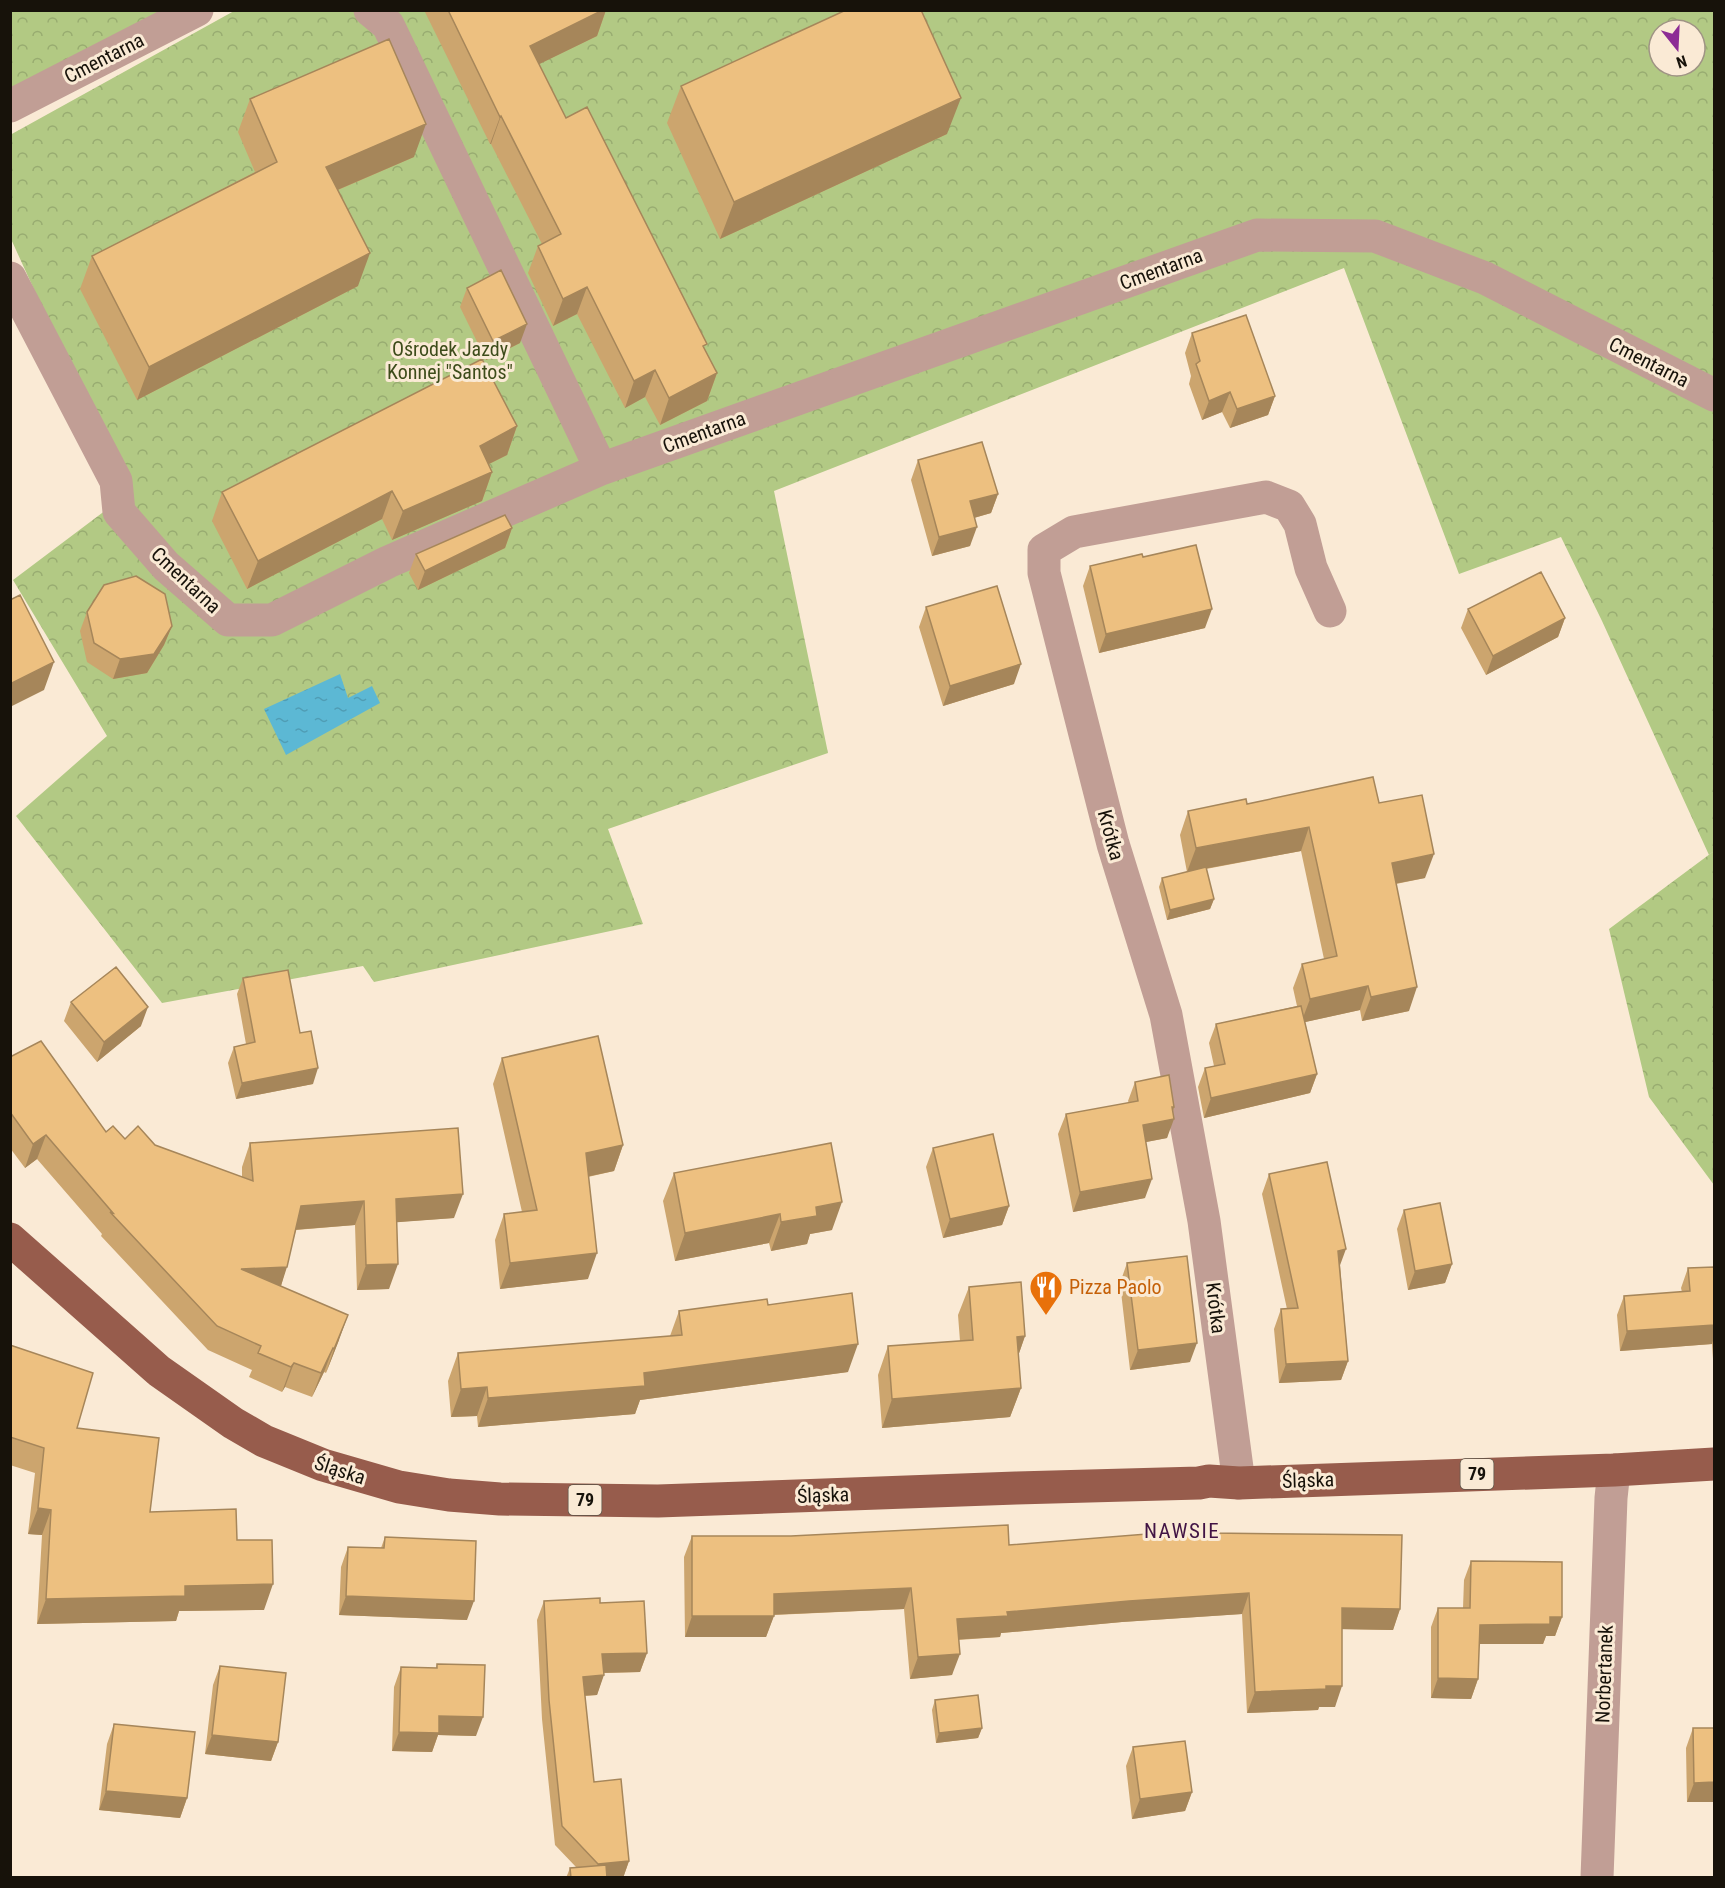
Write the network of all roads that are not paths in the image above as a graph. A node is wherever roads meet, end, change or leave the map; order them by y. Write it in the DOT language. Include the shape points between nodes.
graph roads {
  1 [pos="197,10"];
  2 [pos="370,10"];
  3 [pos="10,106"];
  4 [pos="10,278"];
  5 [pos="1714,396"];
  6 [pos="601,468"];
  7 [pos="1330,611"];
  8 [pos="10,1239"];
  9 [pos="1714,1464"];
  10 [pos="1614,1470"];
  11 [pos="1239,1483"];
  12 [pos="1596,1878"];
  1 -- 3 [label="street, Cmentarna"];
  2 -- 6 [label="street" via="388,25"];
  4 -- 6 [label="street, Cmentarna" via="116,481 119,512 166,566 228,620 272,620 388,562"];
  5 -- 6 [label="street, Cmentarna" via="1485,278 1376,236 1257,235"];
  7 -- 11 [label="street, Krótka" via="1311,568 1300,524 1289,506 1266,496 1074,532 1044,550 1044,573 1113,844 1166,1015 1204,1221"];
  8 -- 11 [label="main road, Śląska / 79" via="159,1371 233,1423 324,1465 399,1487 500,1499 658,1501"];
  9 -- 10 [label="main road, Śląska / 79"];
  10 -- 11 [label="main road, Śląska / 79"];
  10 -- 12 [label="street, Norbertanek"];
}
